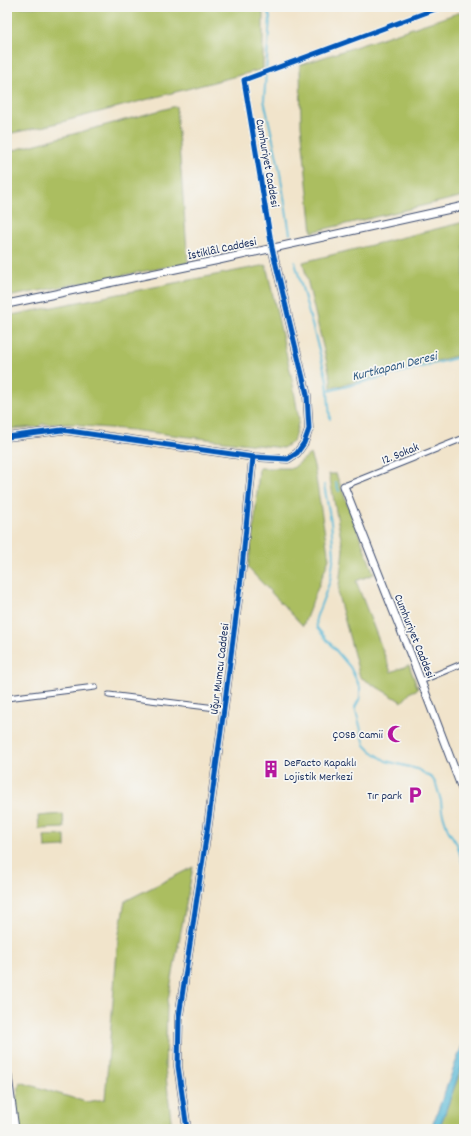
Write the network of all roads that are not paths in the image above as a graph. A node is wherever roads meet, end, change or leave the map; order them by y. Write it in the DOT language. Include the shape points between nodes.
graph roads {
  1 [pos="441,7"];
  2 [pos="464,206"];
  3 [pos="272,248"];
  4 [pos="7,304"];
  5 [pos="7,437"];
  6 [pos="464,438"];
  7 [pos="253,457"];
  8 [pos="344,486"];
  9 [pos="464,663"];
  10 [pos="421,681"];
  11 [pos="95,687"];
  12 [pos="109,695"];
  13 [pos="7,698"];
  14 [pos="224,709"];
  15 [pos="464,794"];
  16 [pos="7,1069"];
  17 [pos="15,1129"];
  18 [pos="187,1129"];
  1 -- 3 [label="street, Cumhuriyet Caddesi" via="244,80"];
  2 -- 3 [label="street, İstiklâl Caddesi"];
  3 -- 4 [label="street, İstiklâl Caddesi"];
  3 -- 7 [label="street" via="307,395 309,429 301,448 288,459"];
  5 -- 7 [label="street" via="62,430"];
  6 -- 8 [label="street, 12. Sokak"];
  7 -- 14 [label="street, Uğur Mumcu Caddesi"];
  8 -- 10 [label="street, Cumhuriyet Caddesi"];
  9 -- 10 [label="street"];
  10 -- 15 [label="street, Cumhuriyet Caddesi"];
  11 -- 13 [label="street"];
  12 -- 14 [label="street"];
  14 -- 18 [label="street, Uğur Mumcu Caddesi" via="179,1016 178,1066"];
  16 -- 17 [label="street"];
}
